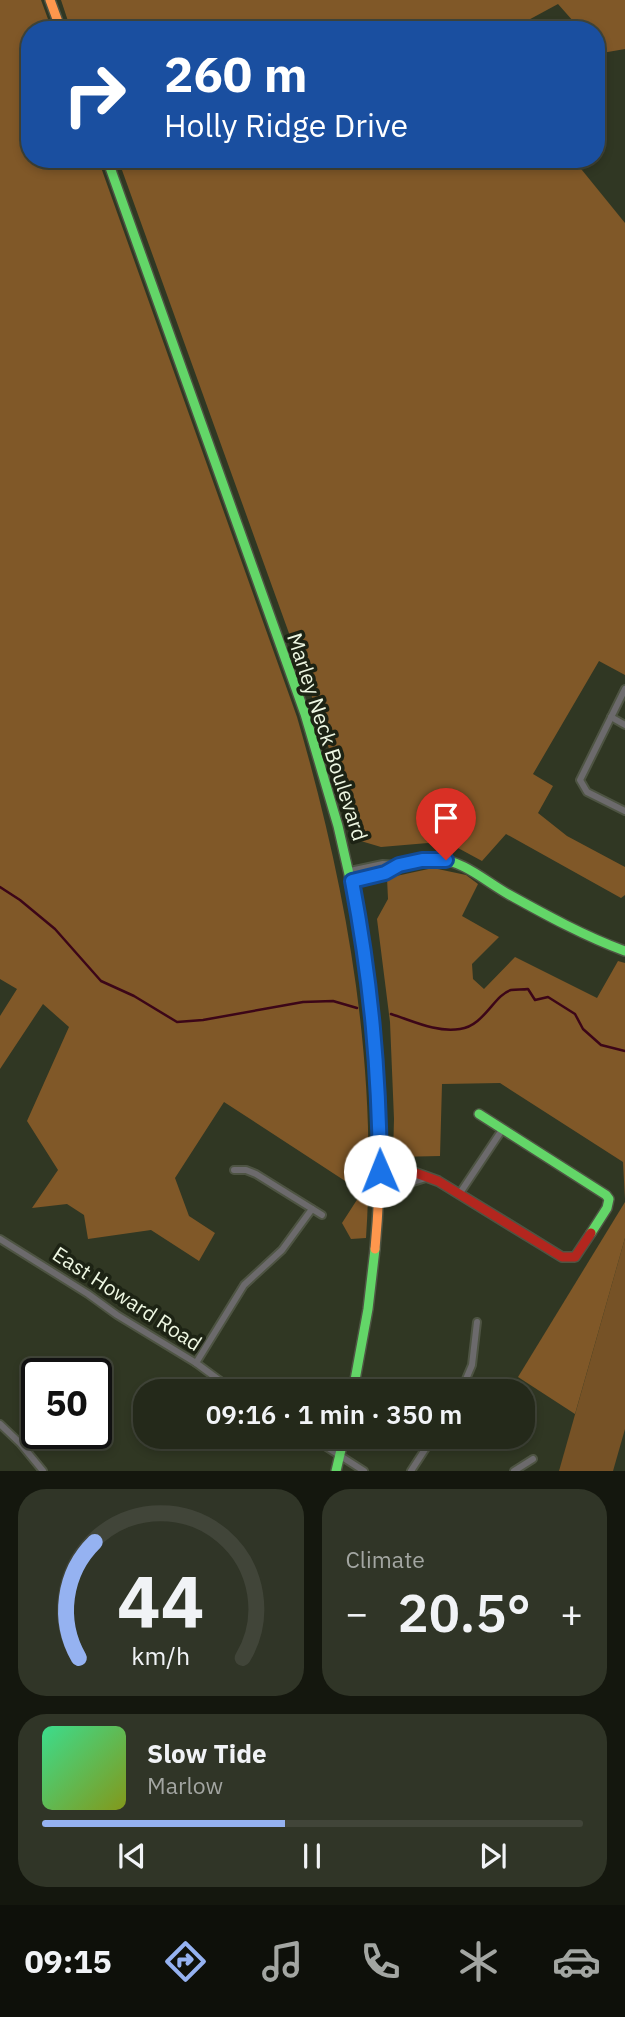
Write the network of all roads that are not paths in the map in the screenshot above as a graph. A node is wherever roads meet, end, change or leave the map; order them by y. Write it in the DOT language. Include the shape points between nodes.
graph roads {
  1 [pos="50,0"];
  2 [pos="58,21"];
  3 [pos="110,168"];
  4 [pos="625,689"];
  5 [pos="611,717"];
  6 [pos="625,724"];
  7 [pos="625,811"];
  8 [pos="399,865"];
  9 [pos="350,871"];
  10 [pos="352,881"];
  11 [pos="625,951"];
  12 [pos="479,1114"];
  13 [pos="502,1129"];
  14 [pos="234,1170"];
  15 [pos="380,1171"];
  16 [pos="427,1177"];
  17 [pos="380,1183"];
  18 [pos="460,1193"];
  19 [pos="313,1209"];
  20 [pos="322,1215"];
  21 [pos="0,1239"];
  22 [pos="477,1322"];
  23 [pos="196,1363"];
  24 [pos="218,1379"];
  25 [pos="355,1379"];
  26 [pos="467,1379"];
  27 [pos="0,1424"];
  28 [pos="332,1449"];
  29 [pos="341,1449"];
  30 [pos="425,1449"];
  31 [pos="340,1454"];
  32 [pos="533,1459"];
  33 [pos="43,1471"];
  34 [pos="335,1471"];
  35 [pos="364,1471"];
  36 [pos="411,1471"];
  37 [pos="514,1471"];
  1 -- 2 [label="main road"];
  3 -- 9 [label="main road, Marley Neck Boulevard" via="305,714"];
  4 -- 5 [label="street"];
  5 -- 6 [label="street"];
  5 -- 7 [label="street" via="580,780 587,792"];
  8 -- 9 [label="street"];
  8 -- 10 [label="main road"];
  8 -- 11 [label="main road" via="434,859 457,863 506,893"];
  9 -- 10 [label="main road, Marley Neck Boulevard"];
  10 -- 15 [label="main road, Marley Neck Boulevard" via="370,984"];
  12 -- 13 [label="main road"];
  13 -- 18 [label="street"];
  13 -- 18 [label="main road" via="609,1199 579,1254 562,1257"];
  14 -- 19 [label="street" via="257,1174"];
  15 -- 16 [label="main road"];
  15 -- 17 [label="main road, Marley Neck Boulevard"];
  16 -- 17 [label="street"];
  16 -- 18 [label="main road"];
  17 -- 25 [label="main road, Marley Neck Boulevard" via="368,1306"];
  19 -- 20 [label="street"];
  19 -- 23 [label="street" via="282,1250 244,1285"];
  21 -- 23 [label="street, East Howard Road"];
  22 -- 26 [label="street"];
  23 -- 24 [label="street, East Howard Road"];
  27 -- 33 [label="street"];
  28 -- 31 [label="street"];
  29 -- 31 [label="main road"];
  30 -- 36 [label="street"];
  31 -- 34 [label="main road"];
  31 -- 35 [label="street"];
  32 -- 37 [label="street"];
}
